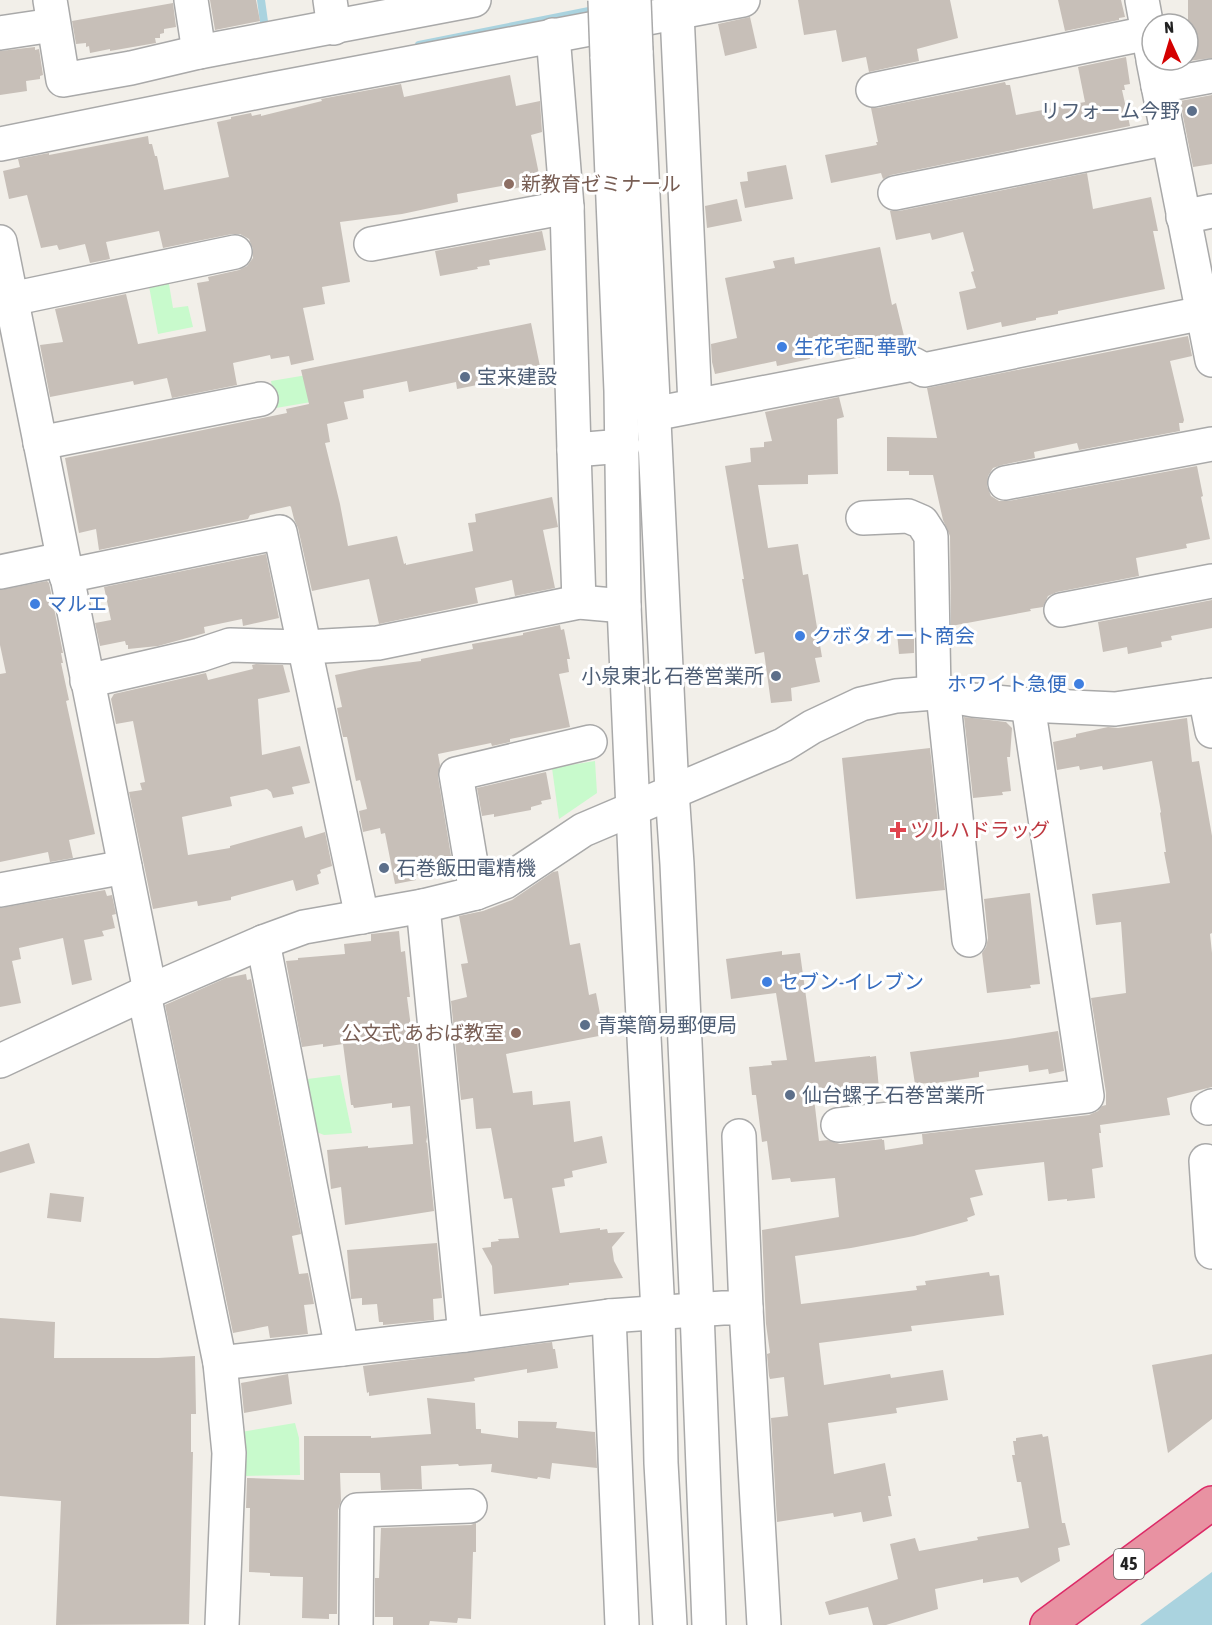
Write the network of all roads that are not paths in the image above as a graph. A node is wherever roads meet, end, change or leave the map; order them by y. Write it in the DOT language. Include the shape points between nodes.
graph roads {
  1 [pos="191,0"];
  2 [pos="474,0"];
  3 [pos="605,0"];
  4 [pos="634,0"];
  5 [pos="743,0"];
  6 [pos="52,12"];
  7 [pos="677,13"];
  8 [pos="332,14"];
  9 [pos="0,33"];
  10 [pos="553,35"];
  11 [pos="199,52"];
  12 [pos="622,54"];
  13 [pos="1140,59"];
  14 [pos="1155,72"];
  15 [pos="873,90"];
  16 [pos="136,95"];
  17 [pos="1167,138"];
  18 [pos="0,144"];
  19 [pos="895,193"];
  20 [pos="567,207"];
  21 [pos="1197,214"];
  22 [pos="0,242"];
  23 [pos="371,244"];
  24 [pos="235,252"];
  25 [pos="6,291"];
  26 [pos="1203,314"];
  27 [pos="1211,352"];
  28 [pos="12,370"];
  29 [pos="261,399"];
  30 [pos="695,405"];
  31 [pos="653,414"];
  32 [pos="40,443"];
  33 [pos="1212,444"];
  34 [pos="623,446"];
  35 [pos="574,450"];
  36 [pos="1005,483"];
  37 [pos="863,518"];
  38 [pos="65,568"];
  39 [pos="0,572"];
  40 [pos="1212,581"];
  41 [pos="579,602"];
  42 [pos="624,606"];
  43 [pos="1061,610"];
  44 [pos="306,647"];
  45 [pos="87,681"];
  46 [pos="938,693"];
  47 [pos="1209,696"];
  48 [pos="1028,705"];
  49 [pos="1212,731"];
  50 [pos="590,742"];
  51 [pos="672,791"];
  52 [pos="633,808"];
  53 [pos="124,867"];
  54 [pos="0,890"];
  55 [pos="476,893"];
  56 [pos="423,906"];
  57 [pos="362,917"];
  58 [pos="969,940"];
  59 [pos="263,942"];
  60 [pos="147,992"];
  61 [pos="0,1061"];
  62 [pos="838,1125"];
  63 [pos="738,1136"];
  64 [pos="1206,1161"];
  65 [pos="1212,1252"];
  66 [pos="746,1308"];
  67 [pos="697,1311"];
  68 [pos="658,1313"];
  69 [pos="609,1316"];
  70 [pos="465,1335"];
  71 [pos="342,1349"];
  72 [pos="220,1363"];
  73 [pos="1212,1503"];
  74 [pos="470,1506"];
  75 [pos="222,1625"];
  76 [pos="356,1625"];
  77 [pos="622,1625"];
  78 [pos="670,1625"];
  79 [pos="709,1625"];
  80 [pos="764,1625"];
  81 [pos="1047,1625"];
  1 -- 11 [label="street"];
  2 -- 8 [label="street"];
  3 -- 12 [label="street, bridge"];
  4 -- 12 [label="street, bridge"];
  5 -- 7 [label="street"];
  6 -- 9 [label="street"];
  6 -- 16 [label="street" via="63,81"];
  7 -- 10 [label="street"];
  7 -- 30 [label="street"];
  8 -- 11 [label="street"];
  10 -- 16 [label="street"];
  10 -- 20 [label="street"];
  11 -- 16 [label="street"];
  12 -- 31 [label="street"];
  12 -- 34 [label="street"];
  13 -- 15 [label="street"];
  14 -- 17 [label="street"];
  16 -- 18 [label="street"];
  17 -- 19 [label="street"];
  17 -- 21 [label="street"];
  20 -- 23 [label="street"];
  20 -- 35 [label="street"];
  21 -- 26 [label="street"];
  22 -- 25 [label="street"];
  24 -- 25 [label="street"];
  25 -- 28 [label="street"];
  26 -- 27 [label="street"];
  26 -- 30 [label="street" via="924,370 913,364"];
  28 -- 32 [label="street"];
  29 -- 32 [label="street"];
  30 -- 31 [label="street"];
  31 -- 51 [label="street"];
  32 -- 38 [label="street"];
  33 -- 36 [label="street"];
  34 -- 35 [label="street"];
  34 -- 42 [label="street"];
  35 -- 41 [label="street"];
  37 -- 46 [label="street" via="908,516 922,522 931,536"];
  38 -- 39 [label="street"];
  38 -- 44 [label="street" via="280,532"];
  38 -- 45 [label="street"];
  40 -- 43 [label="street"];
  41 -- 42 [label="street"];
  41 -- 44 [label="street" via="378,643"];
  42 -- 52 [label="street"];
  44 -- 45 [label="street" via="230,645"];
  44 -- 57 [label="street"];
  45 -- 53 [label="street"];
  46 -- 48 [label="street"];
  46 -- 51 [label="street" via="861,704 783,745"];
  46 -- 58 [label="street"];
  47 -- 48 [label="street" via="1115,709"];
  47 -- 49 [label="street"];
  48 -- 62 [label="street" via="1087,1096"];
  50 -- 55 [label="street" via="456,774"];
  51 -- 52 [label="street"];
  51 -- 67 [label="street"];
  52 -- 55 [label="street" via="584,830 505,882"];
  52 -- 68 [label="street"];
  53 -- 54 [label="street"];
  53 -- 60 [label="street"];
  55 -- 56 [label="street"];
  56 -- 57 [label="street"];
  56 -- 70 [label="street"];
  57 -- 59 [label="street" via="304,927"];
  59 -- 60 [label="street"];
  59 -- 71 [label="street"];
  60 -- 61 [label="street"];
  60 -- 72 [label="street"];
  63 -- 66 [label="street"];
  64 -- 65 [label="street"];
  66 -- 67 [label="street"];
  66 -- 80 [label="street"];
  67 -- 68 [label="street"];
  67 -- 79 [label="street"];
  68 -- 69 [label="street"];
  68 -- 78 [label="street"];
  69 -- 70 [label="street"];
  69 -- 77 [label="street"];
  70 -- 71 [label="street"];
  71 -- 72 [label="street"];
  72 -- 75 [label="street" via="229,1453"];
  73 -- 81 [label="highway, 45"];
  74 -- 76 [label="street" via="357,1509"];
}
